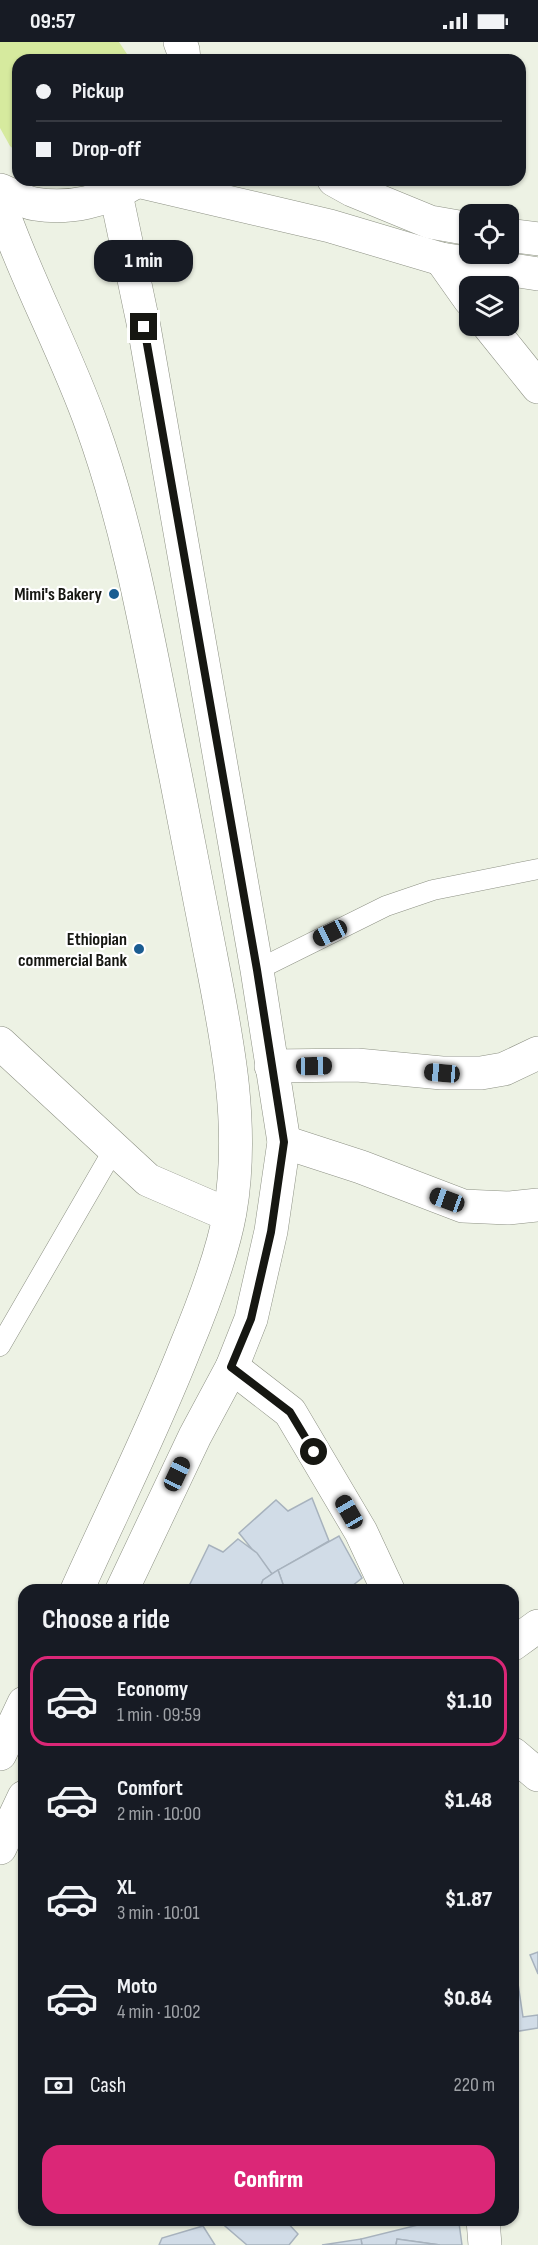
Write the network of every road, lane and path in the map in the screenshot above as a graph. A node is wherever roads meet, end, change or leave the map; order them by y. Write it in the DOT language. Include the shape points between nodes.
graph roads {
  1 [pos="127,186"];
  2 [pos="130,186"];
  3 [pos="135,186"];
  4 [pos="345,186"];
  5 [pos="1,205"];
  6 [pos="459,227"];
  7 [pos="519,236"];
  8 [pos="538,239"];
  9 [pos="441,259"];
  10 [pos="538,273"];
  11 [pos="459,284"];
  12 [pos="497,336"];
  13 [pos="538,387"];
  14 [pos="538,869"];
  15 [pos="257,970"];
  16 [pos="0,1043"];
  17 [pos="538,1053"];
  18 [pos="272,1066"];
  19 [pos="284,1142"];
  20 [pos="114,1149"];
  21 [pos="538,1205"];
  22 [pos="229,1215"];
  23 [pos="0,1346"];
  24 [pos="231,1367"];
  25 [pos="80,1584"];
  26 [pos="125,1584"];
  27 [pos="385,1584"];
  28 [pos="538,1626"];
  29 [pos="519,1640"];
  30 [pos="18,1716"];
  31 [pos="0,1754"];
  32 [pos="519,1759"];
  33 [pos="538,1775"];
  34 [pos="18,1810"];
  35 [pos="0,1848"];
  36 [pos="483,2226"];
  37 [pos="485,2245"];
  1 -- 5 [label="main road" via="76,206"];
  2 -- 15 [label="main road" via="144,327"];
  3 -- 9 [label="main road" via="330,226"];
  4 -- 6 [label="main road" via="430,222"];
  5 -- 22 [label="main road" via="91,423 111,481 138,593 234,1088 236,1163"];
  7 -- 8 [label="main road"];
  9 -- 10 [label="main road"];
  9 -- 11 [label="main road"];
  12 -- 13 [label="main road"];
  14 -- 15 [label="lane" via="434,890 386,906"];
  15 -- 18 [label="main road"];
  16 -- 20 [label="main road"];
  17 -- 18 [label="main road" via="504,1069 481,1073 357,1065"];
  18 -- 19 [label="main road"];
  19 -- 21 [label="main road" via="463,1206"];
  19 -- 24 [label="main road" via="271,1232 254,1308"];
  20 -- 22 [label="main road" via="148,1180"];
  20 -- 23 [label="lane"];
  22 -- 25 [label="main road" via="205,1301"];
  24 -- 26 [label="main road"];
  24 -- 27 [label="main road" via="290,1412 361,1532"];
  28 -- 29 [label="main road"];
  30 -- 31 [label="main road"];
  32 -- 33 [label="main road"];
  34 -- 35 [label="main road"];
  36 -- 37 [label="main road"];
}
